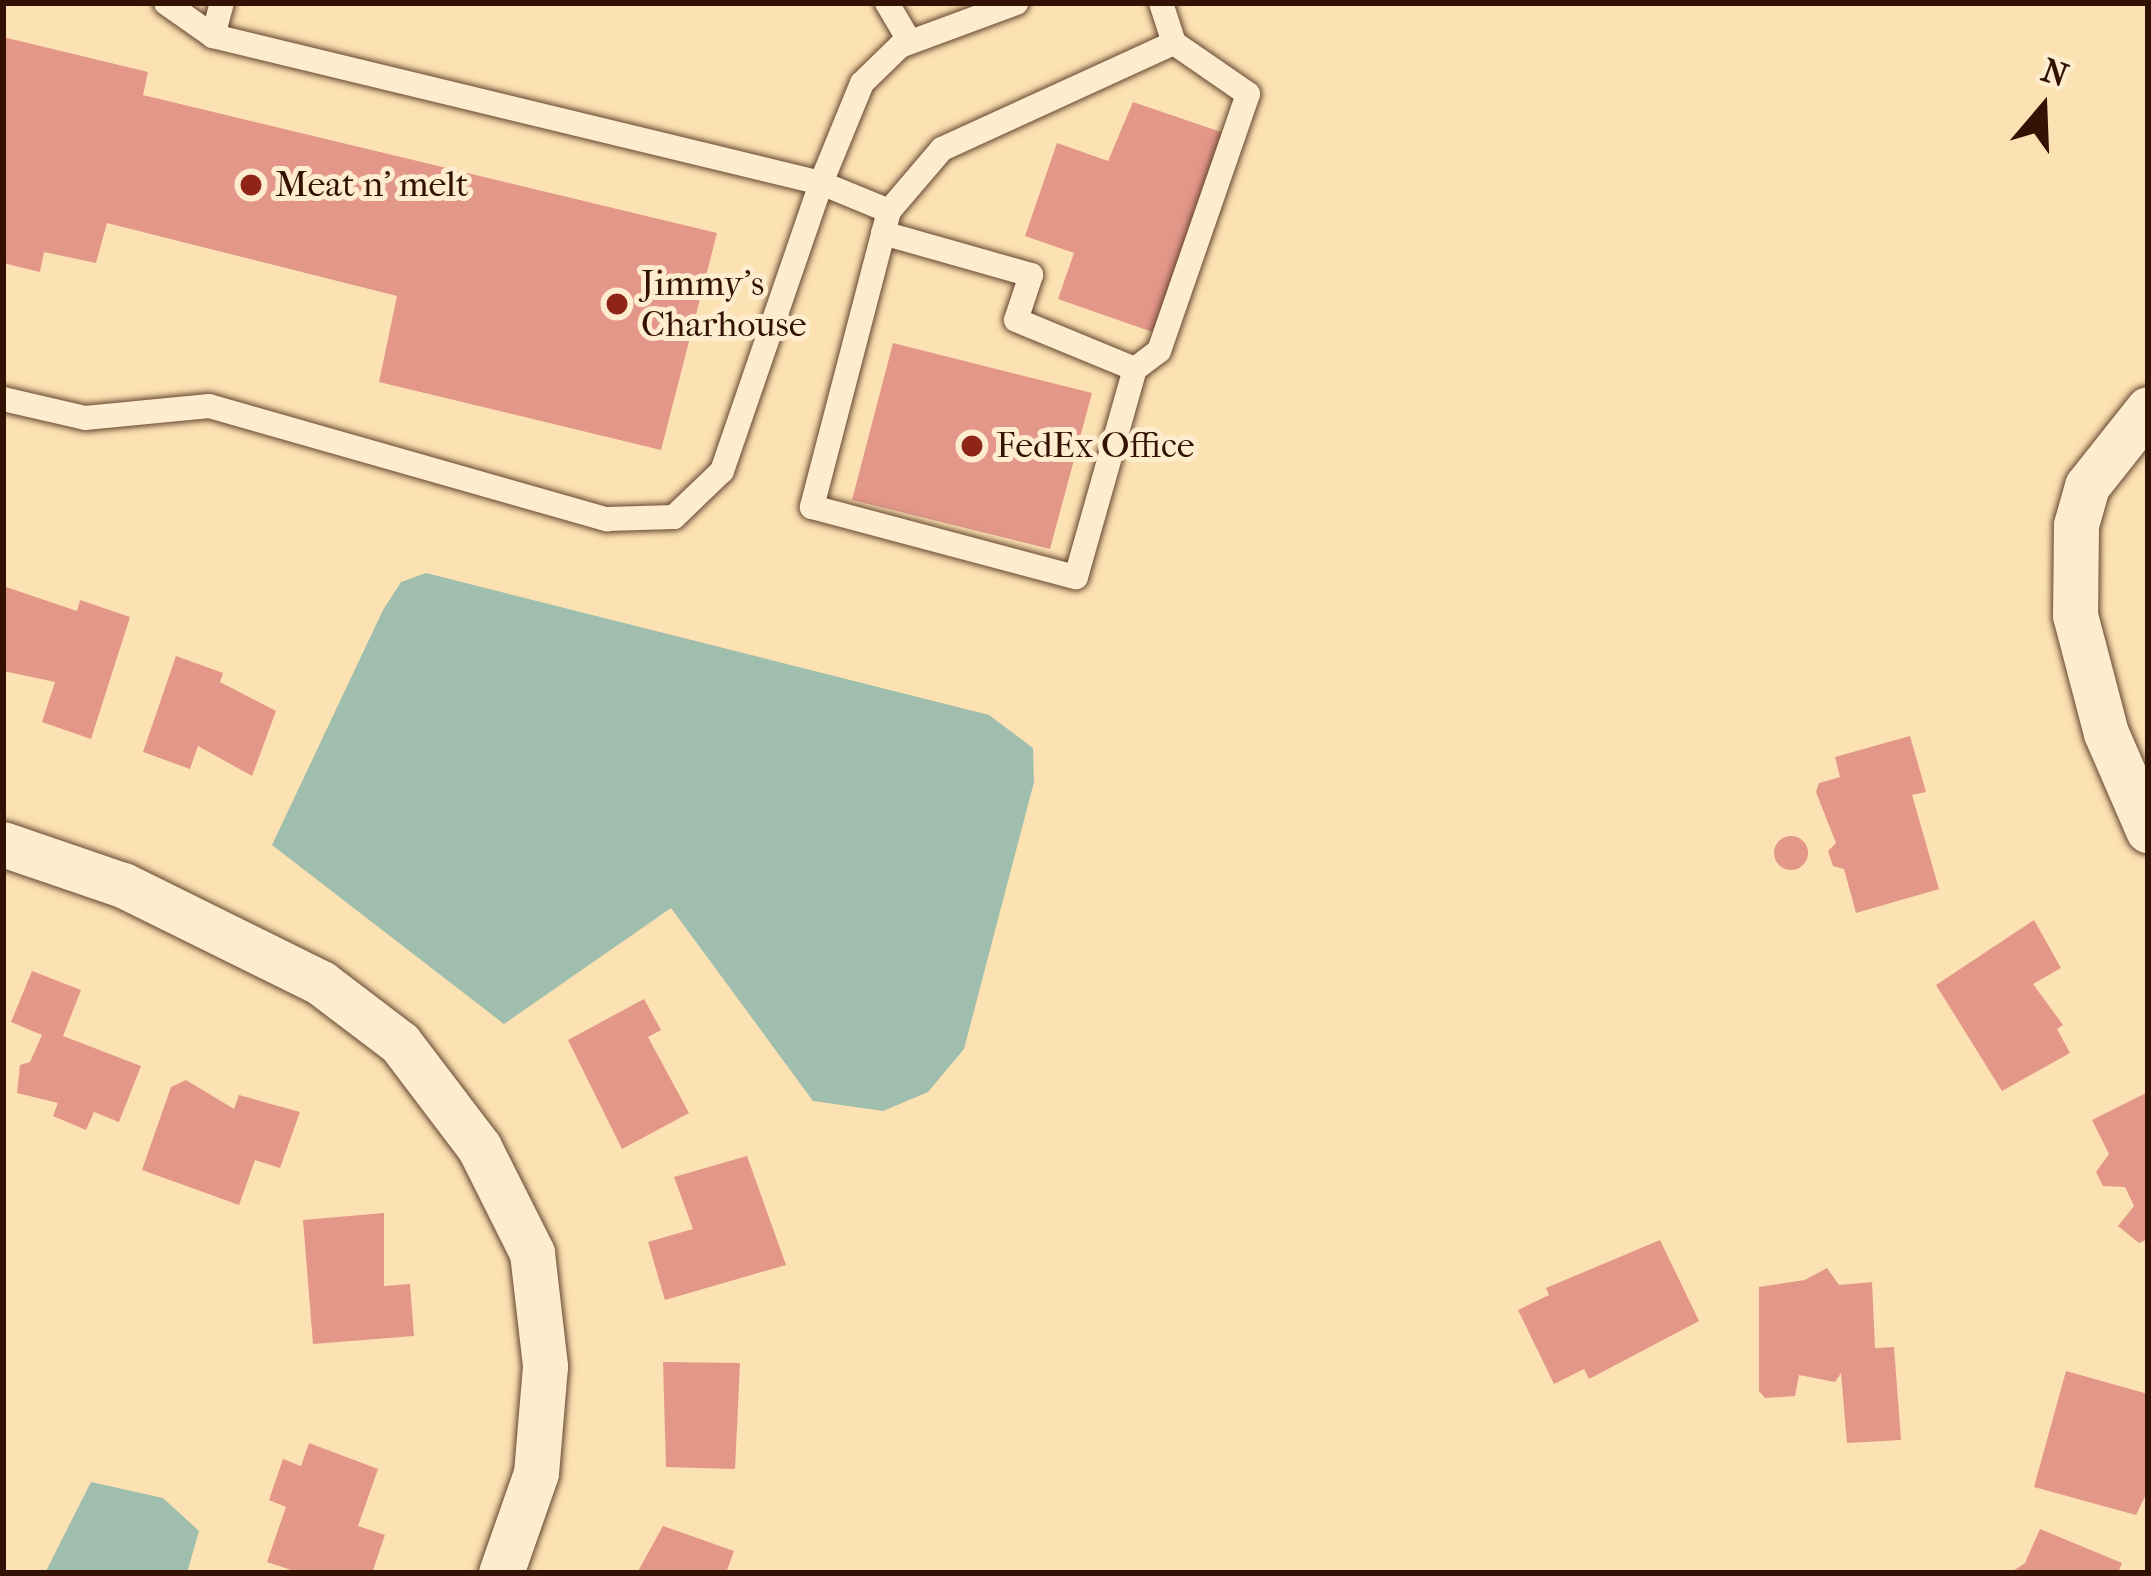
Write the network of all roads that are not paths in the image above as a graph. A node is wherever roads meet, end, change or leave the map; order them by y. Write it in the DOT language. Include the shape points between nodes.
graph roads {
  1 [pos="166,3"];
  2 [pos="222,3"];
  3 [pos="887,3"];
  4 [pos="1016,3"];
  5 [pos="1161,3"];
  6 [pos="213,36"];
  7 [pos="910,41"];
  8 [pos="1174,43"];
  9 [pos="821,183"];
  10 [pos="886,222"];
  11 [pos="1135,369"];
  12 [pos="3,399"];
  13 [pos="2148,409"];
  14 [pos="2148,830"];
  15 [pos="3,844"];
  16 [pos="501,1573"];
  1 -- 6 [label="lane"];
  2 -- 6 [label="lane"];
  3 -- 7 [label="lane"];
  4 -- 7 [label="lane"];
  5 -- 8 [label="lane"];
  6 -- 9 [label="lane"];
  7 -- 9 [label="lane" via="862,83"];
  8 -- 10 [label="lane" via="942,149"];
  8 -- 11 [label="lane" via="1249,94 1159,351"];
  9 -- 10 [label="lane"];
  9 -- 12 [label="lane" via="722,471 674,517 608,519 209,406 86,418"];
  10 -- 11 [label="lane" via="1031,275 1016,320"];
  10 -- 11 [label="lane" via="812,507 1076,577"];
  13 -- 14 [label="street" via="2087,486 2077,525 2075,615 2106,733"];
  15 -- 16 [label="street" via="123,885 321,983 400,1043 479,1147 532,1253 545,1366 536,1473"];
}
